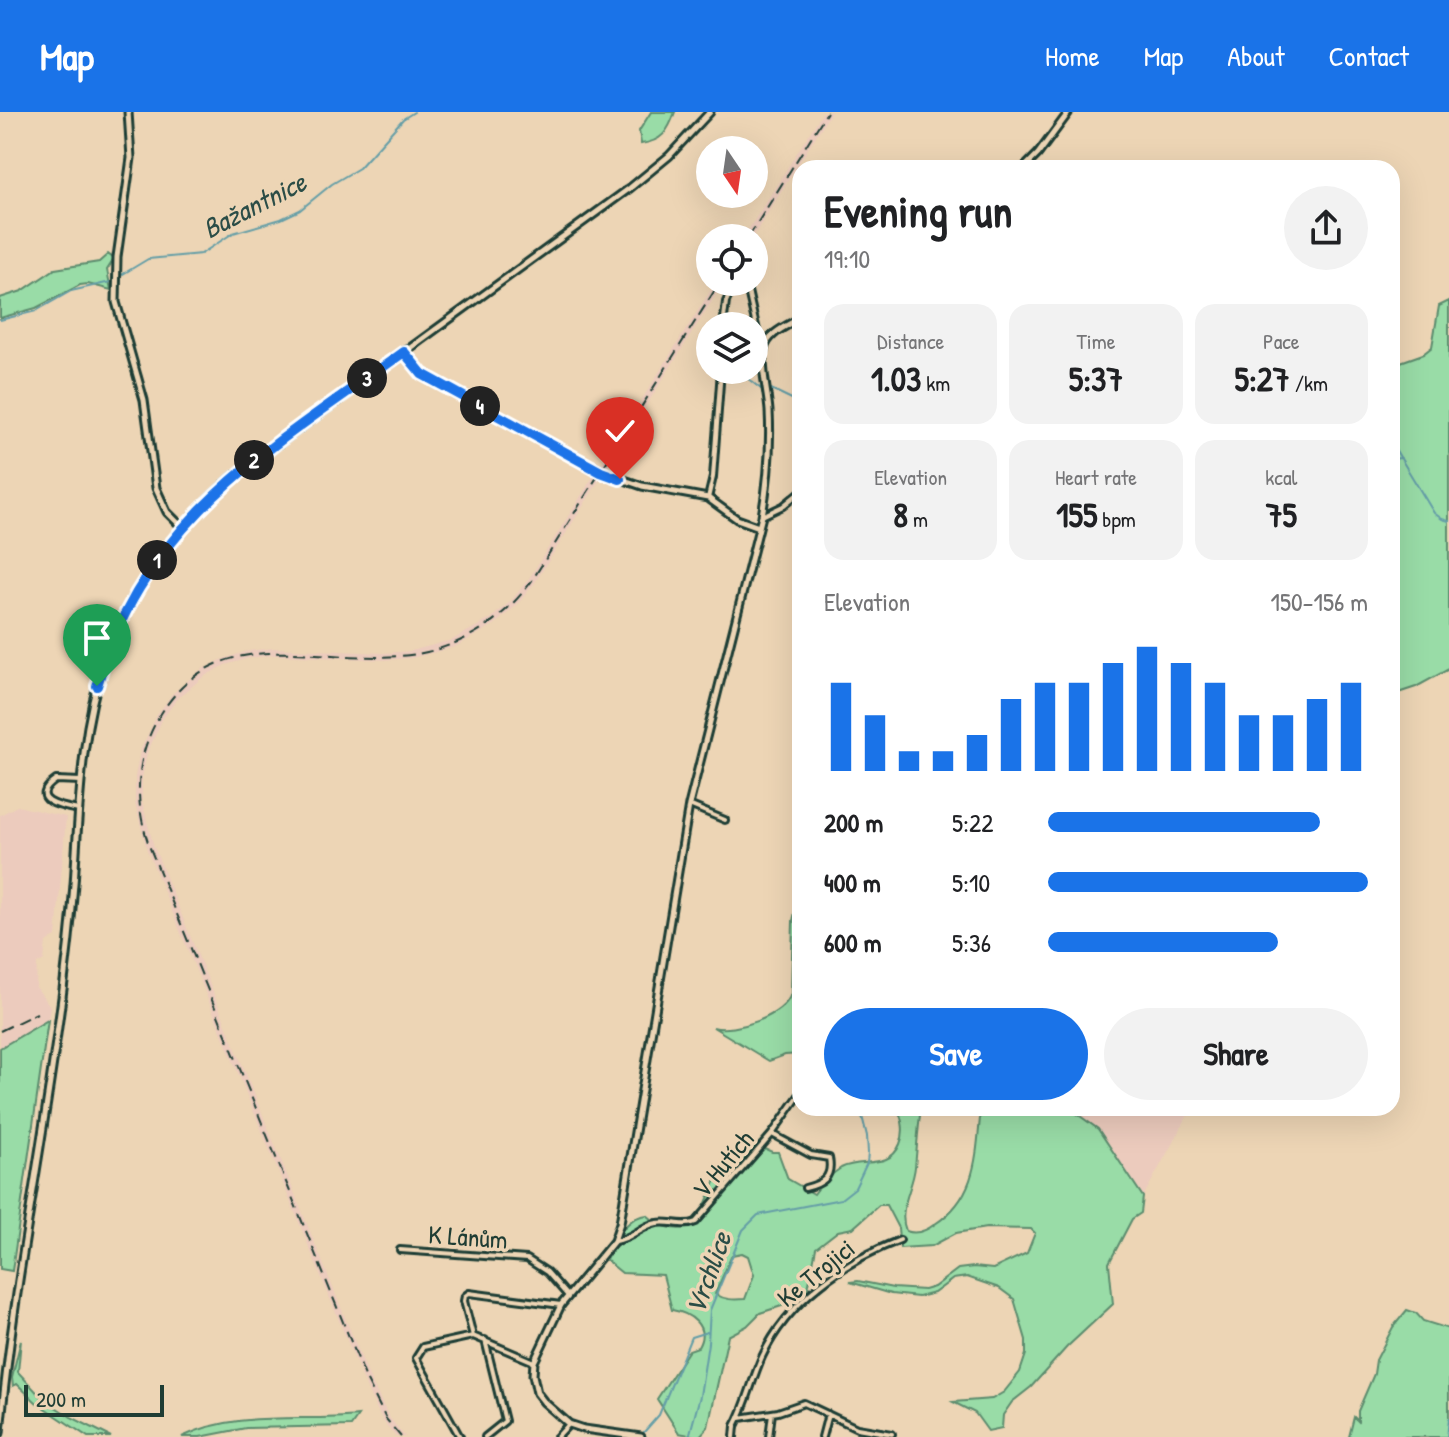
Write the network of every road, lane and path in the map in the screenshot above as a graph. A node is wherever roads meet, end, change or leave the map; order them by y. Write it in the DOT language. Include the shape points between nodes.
graph roads {
  1 [pos="128,112"];
  2 [pos="710,112"];
  3 [pos="1069,112"];
  4 [pos="1032,160"];
  5 [pos="792,323"];
  6 [pos="768,342"];
  7 [pos="404,352"];
  8 [pos="720,384"];
  9 [pos="767,384"];
  10 [pos="708,498"];
  11 [pos="792,499"];
  12 [pos="762,516"];
  13 [pos="182,527"];
  14 [pos="759,527"];
  15 [pos="81,781"];
  16 [pos="689,805"];
  17 [pos="79,810"];
  18 [pos="725,820"];
  19 [pos="792,1105"];
  20 [pos="772,1134"];
  21 [pos="805,1188"];
  22 [pos="900,1240"];
  23 [pos="614,1241"];
  24 [pos="400,1250"];
  25 [pos="568,1296"];
  26 [pos="561,1305"];
  27 [pos="473,1336"];
  28 [pos="485,1340"];
  29 [pos="534,1362"];
  30 [pos="772,1413"];
  31 [pos="828,1414"];
  32 [pos="740,1418"];
  33 [pos="569,1424"];
  34 [pos="0,1433"];
  35 [pos="870,1434"];
  36 [pos="892,1434"];
  37 [pos="460,1437"];
  38 [pos="485,1437"];
  39 [pos="557,1437"];
  40 [pos="639,1437"];
  41 [pos="734,1437"];
  42 [pos="769,1437"];
  43 [pos="822,1437"];
  1 -- 13 [label="street" via="131,158 116,302 144,400 156,488 167,512"];
  2 -- 7 [label="street" via="630,188"];
  3 -- 4 [label="street"];
  5 -- 6 [label="street"];
  7 -- 10 [label="street" via="422,374 601,472"];
  7 -- 13 [label="street" via="234,476"];
  8 -- 10 [label="street"];
  9 -- 12 [label="street" via="770,432"];
  10 -- 14 [label="street"];
  11 -- 12 [label="street"];
  12 -- 14 [label="street"];
  13 -- 15 [label="street" via="142,583 112,641 90,710"];
  14 -- 16 [label="street"];
  15 -- 17 [label="street"];
  15 -- 17 [label="street" via="56,780 46,792 52,805"];
  16 -- 18 [label="street"];
  16 -- 23 [label="street"];
  17 -- 34 [label="street" via="63,992"];
  19 -- 20 [label="street, V Hutích"];
  20 -- 21 [label="street, V Hutích" via="811,1155 829,1158 827,1178"];
  20 -- 23 [label="street, V Hutích" via="696,1222 659,1223"];
  22 -- 32 [label="street, Ke Trojici" via="863,1255 786,1318 762,1357"];
  23 -- 25 [label="street"];
  24 -- 25 [label="street, K Lánům" via="527,1259"];
  25 -- 26 [label="street"];
  26 -- 27 [label="street" via="469,1293 464,1301"];
  26 -- 29 [label="street"];
  27 -- 28 [label="street"];
  27 -- 37 [label="street" via="423,1347 416,1358"];
  28 -- 29 [label="street"];
  28 -- 38 [label="street" via="505,1421"];
  29 -- 33 [label="street" via="537,1393"];
  30 -- 31 [label="street" via="804,1403"];
  30 -- 32 [label="street"];
  30 -- 42 [label="street"];
  31 -- 35 [label="street"];
  31 -- 43 [label="street"];
  32 -- 41 [label="street, Ke Trojici"];
  33 -- 39 [label="street"];
  33 -- 40 [label="street"];
  35 -- 36 [label="street"];
}
